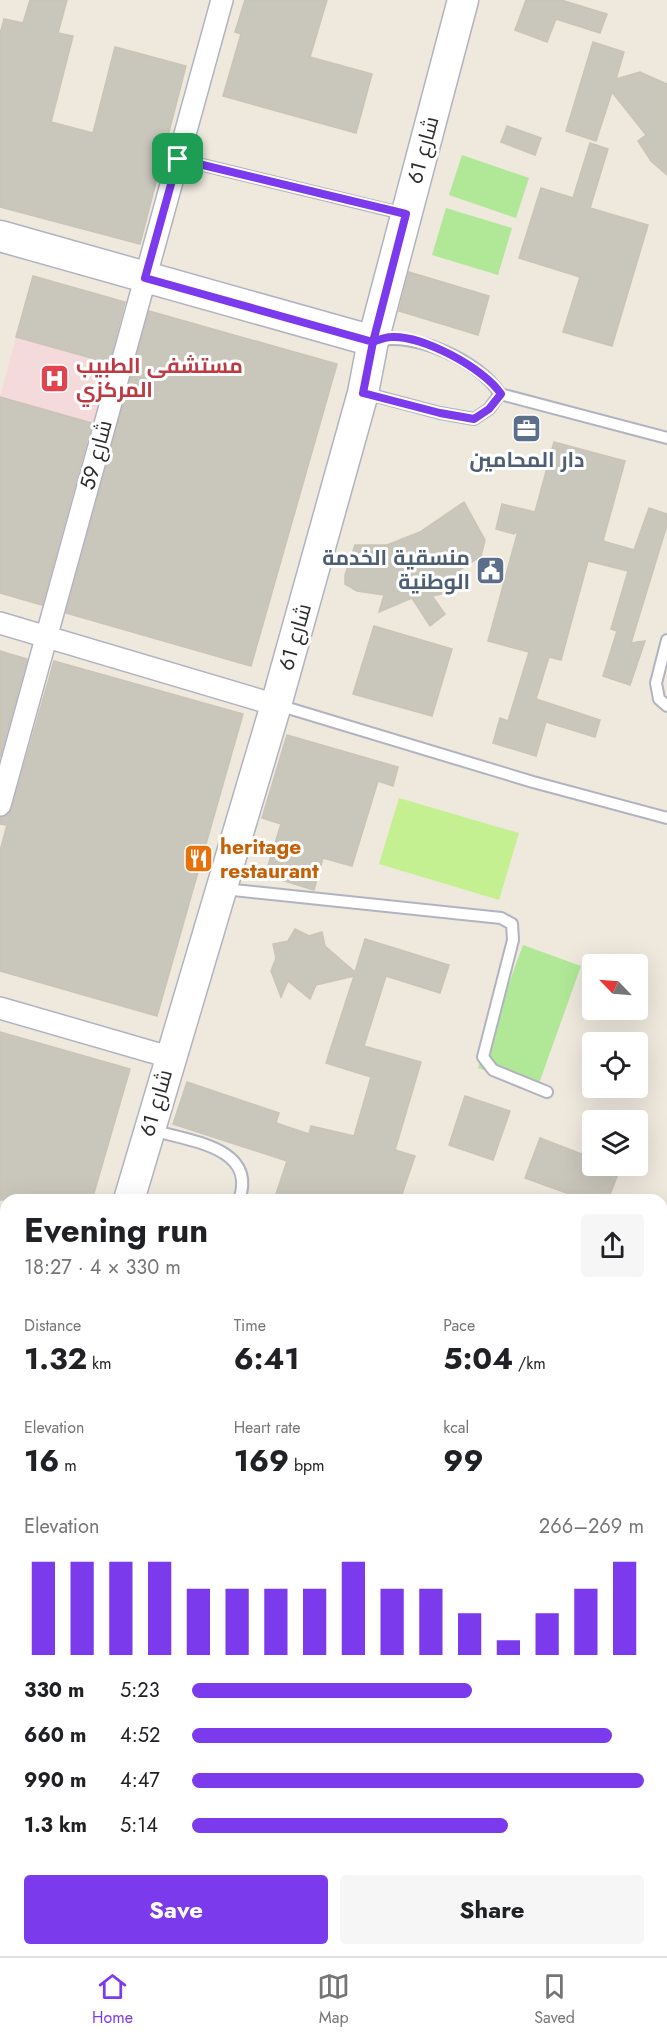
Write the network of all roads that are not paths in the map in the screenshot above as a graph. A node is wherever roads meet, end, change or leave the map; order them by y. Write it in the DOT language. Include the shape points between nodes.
graph roads {
  1 [pos="222,0"];
  2 [pos="462,0"];
  3 [pos="178,159"];
  4 [pos="406,214"];
  5 [pos="0,236"];
  6 [pos="145,278"];
  7 [pos="373,342"];
  8 [pos="363,393"];
  9 [pos="501,394"];
  10 [pos="667,438"];
  11 [pos="0,623"];
  12 [pos="46,636"];
  13 [pos="667,640"];
  14 [pos="276,705"];
  15 [pos="667,706"];
  16 [pos="0,806"];
  17 [pos="667,818"];
  18 [pos="220,889"];
  19 [pos="0,1008"];
  20 [pos="170,1057"];
  21 [pos="547,1092"];
  22 [pos="149,1129"];
  23 [pos="131,1194"];
  24 [pos="240,1194"];
  1 -- 3 [label="street, شارع 59"];
  2 -- 4 [label="street, شارع 61"];
  3 -- 4 [label="lane"];
  3 -- 6 [label="street, شارع 59"];
  4 -- 7 [label="street, شارع 61"];
  5 -- 6 [label="street"];
  6 -- 7 [label="street"];
  6 -- 12 [label="street, شارع 59"];
  7 -- 8 [label="street, شارع 61"];
  7 -- 9 [label="lane" via="392,337 413,340 457,357 493,382"];
  8 -- 9 [label="lane" via="474,419"];
  8 -- 14 [label="street, شارع 61"];
  9 -- 10 [label="lane"];
  11 -- 12 [label="street"];
  12 -- 14 [label="street"];
  12 -- 16 [label="street, شارع 59"];
  13 -- 15 [label="lane" via="656,683 659,699"];
  14 -- 17 [label="lane"];
  14 -- 18 [label="street, شارع 61"];
  18 -- 20 [label="street, شارع 61"];
  18 -- 21 [label="lane" via="501,918 512,924 513,940 483,1057 493,1070"];
  19 -- 20 [label="street"];
  20 -- 22 [label="street, شارع 61"];
  22 -- 23 [label="street, شارع 61"];
  22 -- 24 [label="lane" via="224,1152 241,1169"];
}
